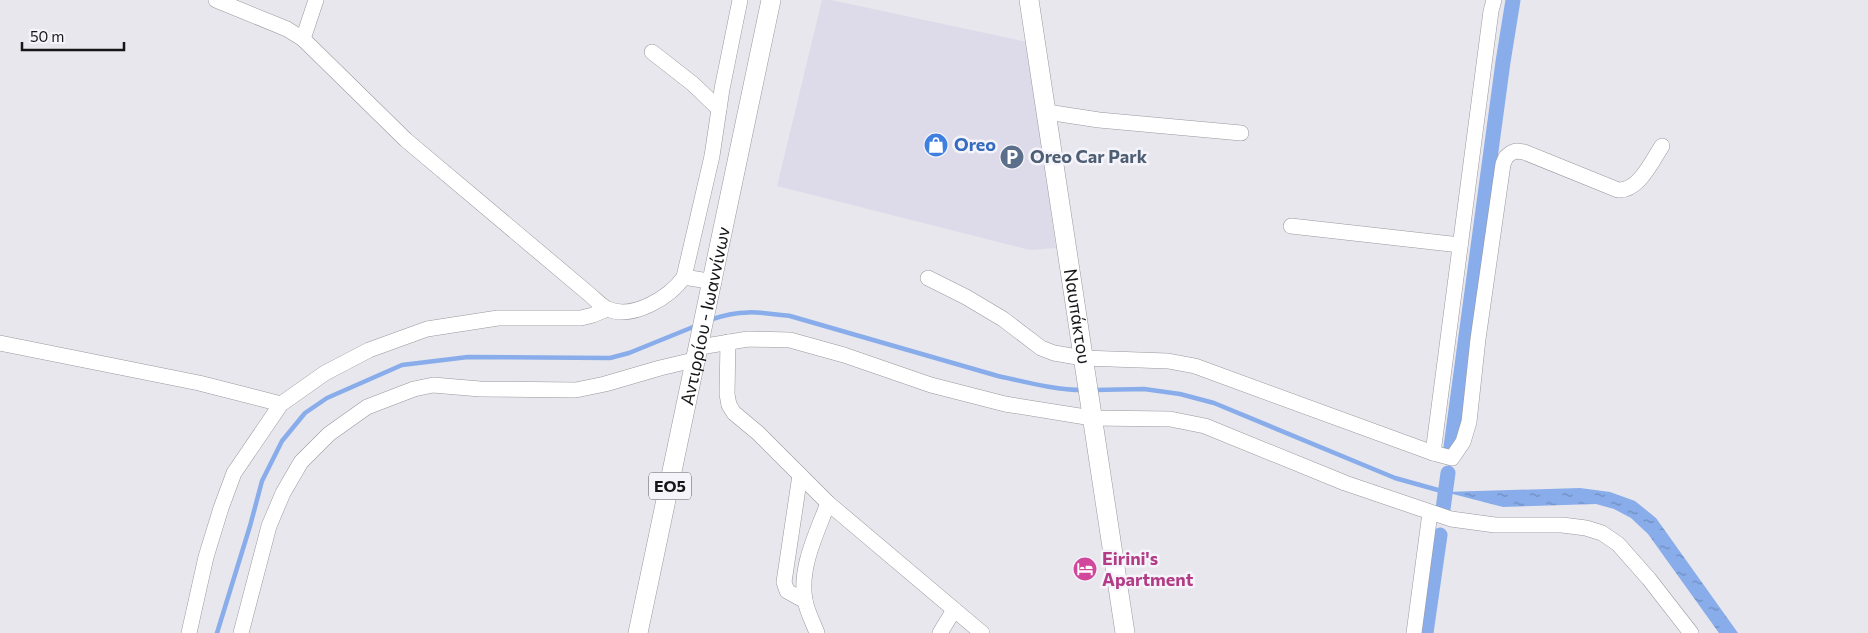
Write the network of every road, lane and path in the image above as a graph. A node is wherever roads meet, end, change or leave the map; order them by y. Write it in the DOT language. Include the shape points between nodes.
graph roads {
  1 [pos="216,0"];
  2 [pos="316,0"];
  3 [pos="740,0"];
  4 [pos="771,0"];
  5 [pos="1029,0"];
  6 [pos="1494,0"];
  7 [pos="303,39"];
  8 [pos="652,52"];
  9 [pos="719,109"];
  10 [pos="1047,112"];
  11 [pos="1241,133"];
  12 [pos="1662,146"];
  13 [pos="1292,226"];
  14 [pos="1460,245"];
  15 [pos="684,277"];
  16 [pos="928,278"];
  17 [pos="713,288"];
  18 [pos="607,309"];
  19 [pos="728,342"];
  20 [pos="0,343"];
  21 [pos="700,348"];
  22 [pos="1083,358"];
  23 [pos="281,404"];
  24 [pos="1091,413"];
  25 [pos="1433,453"];
  26 [pos="800,475"];
  27 [pos="828,502"];
  28 [pos="1430,512"];
  29 [pos="805,601"];
  30 [pos="954,610"];
  31 [pos="189,633"];
  32 [pos="241,633"];
  33 [pos="638,633"];
  34 [pos="817,633"];
  35 [pos="940,633"];
  36 [pos="982,633"];
  37 [pos="1126,633"];
  38 [pos="1414,633"];
  39 [pos="1691,633"];
  1 -- 7 [label="street" via="287,29"];
  2 -- 7 [label="street"];
  3 -- 9 [label="street"];
  4 -- 17 [label="main road, Αντιρρίου - Ιωαννίνων / ΕΟ5"];
  5 -- 10 [label="main road, Ναυπάκτου"];
  6 -- 14 [label="street"];
  7 -- 18 [label="street" via="406,140"];
  8 -- 9 [label="street"];
  9 -- 15 [label="street" via="712,156"];
  10 -- 11 [label="street"];
  10 -- 22 [label="main road, Ναυπάκτου"];
  12 -- 25 [label="street" via="1637,182 1624,190 1524,152 1516,151 1506,157 1497,194 1469,422 1455,456"];
  13 -- 14 [label="street"];
  14 -- 25 [label="street"];
  15 -- 17 [label="street"];
  15 -- 18 [label="street" via="672,290 637,311"];
  16 -- 22 [label="street" via="988,310 1041,348"];
  17 -- 21 [label="main road, Αντιρρίου - Ιωαννίνων / ΕΟ5"];
  18 -- 23 [label="street" via="582,318 498,318 427,329 369,350 325,373"];
  19 -- 21 [label="street"];
  19 -- 24 [label="street" via="748,339 795,342 931,385 1005,404"];
  19 -- 26 [label="street" via="727,394 730,408"];
  20 -- 23 [label="street" via="199,383"];
  21 -- 32 [label="street" via="660,368 576,390 433,385 367,407 329,434 301,462 283,493 269,526"];
  21 -- 33 [label="main road, Αντιρρίου - Ιωαννίνων / ΕΟ5"];
  22 -- 24 [label="main road, Ναυπάκτου"];
  22 -- 25 [label="street" via="1168,361 1195,366"];
  23 -- 31 [label="street" via="234,473 206,557"];
  24 -- 28 [label="street" via="1170,418 1205,426 1345,483"];
  24 -- 37 [label="main road, Ναυπάκτου"];
  26 -- 27 [label="street"];
  26 -- 29 [label="street" via="784,582 787,591"];
  27 -- 29 [label="street" via="807,562 803,583"];
  27 -- 30 [label="street"];
  28 -- 38 [label="street"];
  28 -- 39 [label="street" via="1470,523 1562,525 1602,533 1633,560"];
  29 -- 34 [label="street"];
  30 -- 35 [label="street"];
  30 -- 36 [label="street"];
}
